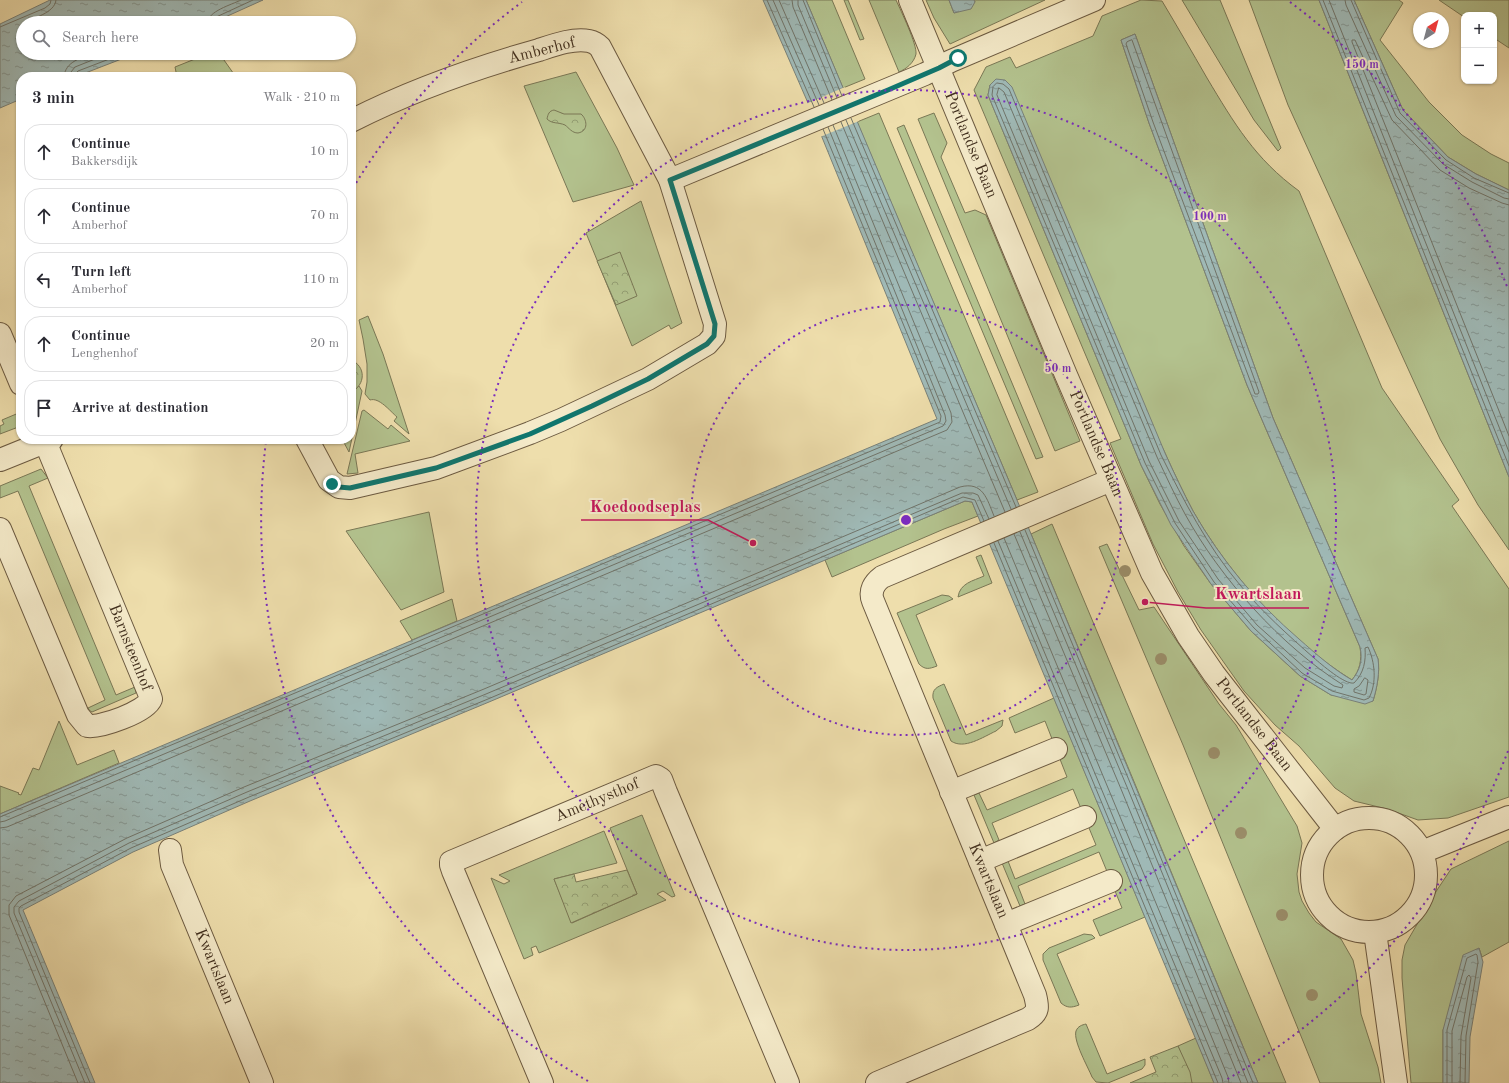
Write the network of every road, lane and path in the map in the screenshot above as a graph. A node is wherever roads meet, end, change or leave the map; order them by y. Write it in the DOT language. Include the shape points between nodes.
graph roads {
  1 [pos="910,0"];
  2 [pos="1094,0"];
  3 [pos="939,68"];
  4 [pos="359,117"];
  5 [pos="670,180"];
  6 [pos="0,334"];
  7 [pos="16,372"];
  8 [pos="38,444"];
  9 [pos="49,444"];
  10 [pos="309,444"];
  11 [pos="0,460"];
  12 [pos="1111,480"];
  13 [pos="0,529"];
  14 [pos="1056,749"];
  15 [pos="951,792"];
  16 [pos="1509,817"];
  17 [pos="1085,818"];
  18 [pos="1335,829"];
  19 [pos="170,850"];
  20 [pos="1422,852"];
  21 [pos="980,861"];
  22 [pos="1111,881"];
  23 [pos="1006,924"];
  24 [pos="1375,932"];
  25 [pos="262,1083"];
  26 [pos="542,1083"];
  27 [pos="788,1083"];
  28 [pos="877,1083"];
  29 [pos="1396,1083"];
  1 -- 3 [label="street, Portlandse Baan"];
  2 -- 3 [label="street"];
  3 -- 5 [label="street"];
  3 -- 12 [label="street, Portlandse Baan"];
  4 -- 5 [label="street, Amberhof" via="439,82 476,69 566,42 590,41 600,47"];
  5 -- 10 [label="street, Amberhof" via="715,324 711,341 648,379 530,434 423,471 350,488 339,487 329,480"];
  6 -- 7 [label="street"];
  8 -- 11 [label="street, Barnsteenhof"];
  9 -- 13 [label="street, Barnsteenhof" via="149,693 151,699 146,706 98,726 87,726 83,723"];
  12 -- 15 [label="street, Kwartslaan" via="882,577 876,582 871,593 872,600"];
  12 -- 18 [label="street, Portlandse Baan" via="1152,573 1188,636 1227,693"];
  14 -- 15 [label="street"];
  15 -- 21 [label="street, Kwartslaan"];
  16 -- 20 [label="street"];
  17 -- 21 [label="street"];
  18 -- 20 [label="street" via="1346,822 1358,819 1384,819 1407,831"];
  18 -- 24 [label="street" via="1326,837 1314,859 1312,871 1316,896 1322,907 1340,924 1363,932"];
  19 -- 25 [label="street, Kwartslaan" via="172,866"];
  20 -- 24 [label="street" via="1427,875 1426,887 1419,904 1408,918"];
  21 -- 23 [label="street, Kwartslaan"];
  22 -- 23 [label="street"];
  23 -- 28 [label="street, Kwartslaan" via="1035,995 1037,1005 1034,1015"];
  24 -- 29 [label="street"];
  26 -- 27 [label="street, Amethysthof" via="451,862 656,776 666,792"];
}
